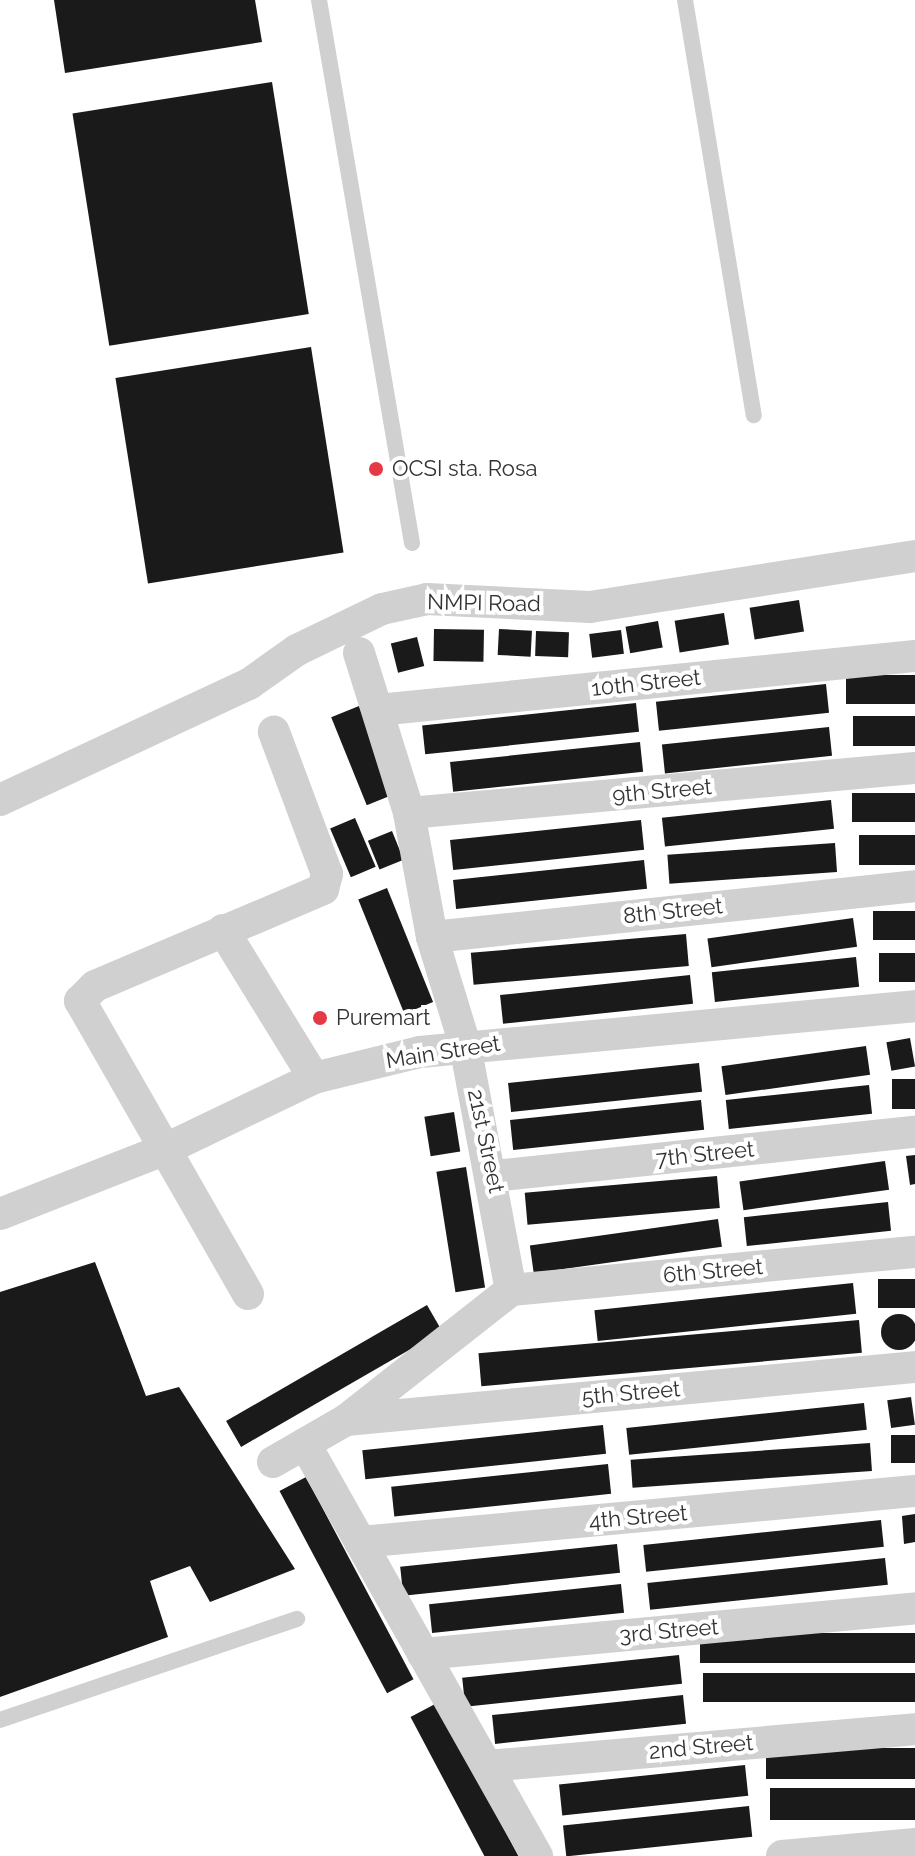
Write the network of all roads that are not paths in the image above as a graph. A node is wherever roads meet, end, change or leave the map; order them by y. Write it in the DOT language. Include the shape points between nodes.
graph roads {
  1 [pos="319,0"];
  2 [pos="685,0"];
  3 [pos="754,415"];
  4 [pos="412,543"];
  5 [pos="915,556"];
  6 [pos="359,653"];
  7 [pos="915,656"];
  8 [pos="378,710"];
  9 [pos="274,732"];
  10 [pos="915,768"];
  11 [pos="0,800"];
  12 [pos="409,813"];
  13 [pos="915,886"];
  14 [pos="223,930"];
  15 [pos="432,937"];
  16 [pos="915,1006"];
  17 [pos="465,1045"];
  18 [pos="314,1078"];
  19 [pos="915,1132"];
  20 [pos="168,1148"];
  21 [pos="494,1176"];
  22 [pos="0,1214"];
  23 [pos="915,1252"];
  24 [pos="511,1290"];
  25 [pos="248,1294"];
  26 [pos="915,1367"];
  27 [pos="346,1420"];
  28 [pos="305,1444"];
  29 [pos="273,1462"];
  30 [pos="915,1491"];
  31 [pos="360,1542"];
  32 [pos="915,1608"];
  33 [pos="297,1619"];
  34 [pos="423,1654"];
  35 [pos="0,1720"];
  36 [pos="915,1729"];
  37 [pos="487,1766"];
  38 [pos="915,1844"];
  39 [pos="537,1856"];
  40 [pos="782,1856"];
  1 -- 4 [label="lane"];
  2 -- 3 [label="lane"];
  5 -- 11 [label="street, NMPI Road" via="590,607 427,599 382,609 310,643 249,684"];
  6 -- 8 [label="street, 21st Street"];
  7 -- 8 [label="street, 10th Street"];
  8 -- 12 [label="street, 21st Street"];
  9 -- 14 [label="street" via="325,884 317,894"];
  10 -- 12 [label="street, 9th Street"];
  12 -- 15 [label="street, 21st Street"];
  13 -- 15 [label="street, 8th Street"];
  14 -- 18 [label="street"];
  14 -- 20 [label="street" via="95,986 80,1001"];
  15 -- 17 [label="street, 21st Street"];
  16 -- 17 [label="street, Main Street"];
  17 -- 18 [label="street, Main Street"];
  17 -- 21 [label="street, 21st Street"];
  18 -- 20 [label="street, Main Street"];
  19 -- 21 [label="street, 7th Street"];
  20 -- 22 [label="street, Main Street"];
  20 -- 25 [label="street"];
  21 -- 24 [label="street, 21st Street"];
  23 -- 24 [label="street, 6th Street"];
  24 -- 27 [label="street"];
  26 -- 27 [label="street, 5th Street"];
  27 -- 28 [label="street"];
  28 -- 29 [label="street"];
  28 -- 31 [label="street"];
  30 -- 31 [label="street, 4th Street"];
  31 -- 34 [label="street"];
  32 -- 34 [label="street, 3rd Street"];
  33 -- 35 [label="lane"];
  34 -- 37 [label="street"];
  36 -- 37 [label="street, 2nd Street"];
  37 -- 39 [label="street"];
  38 -- 40 [label="street"];
}
